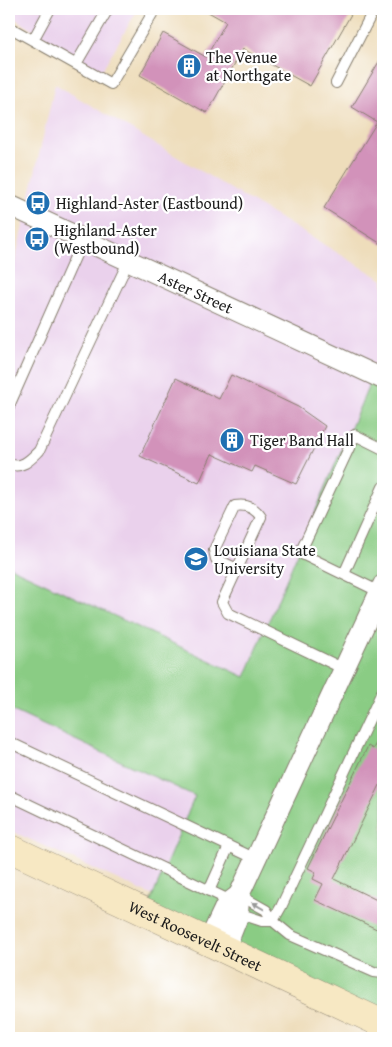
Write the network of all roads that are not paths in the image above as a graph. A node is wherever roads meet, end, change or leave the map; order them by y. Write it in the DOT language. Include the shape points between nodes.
graph roads {
  1 [pos="50,9"];
  2 [pos="108,9"];
  3 [pos="155,9"];
  4 [pos="374,9"];
  5 [pos="9,27"];
  6 [pos="33,40"];
  7 [pos="76,64"];
  8 [pos="336,83"];
  9 [pos="9,206"];
  10 [pos="84,239"];
  11 [pos="129,260"];
  12 [pos="383,379"];
  13 [pos="9,406"];
  14 [pos="383,449"];
  15 [pos="9,464"];
  16 [pos="383,487"];
  17 [pos="237,569"];
  18 [pos="344,574"];
  19 [pos="382,589"];
  20 [pos="344,669"];
  21 [pos="383,693"];
  22 [pos="9,748"];
  23 [pos="9,795"];
  24 [pos="229,846"];
  25 [pos="9,848"];
  26 [pos="256,859"];
  27 [pos="210,891"];
  28 [pos="236,903"];
  29 [pos="273,921"];
  30 [pos="217,945"];
  31 [pos="383,973"];
  32 [pos="383,1024"];
  1 -- 6 [label="lane"];
  2 -- 7 [label="lane"];
  3 -- 7 [label="lane" via="111,84"];
  4 -- 8 [label="lane"];
  5 -- 6 [label="lane"];
  6 -- 7 [label="lane"];
  9 -- 10 [label="street, Aster Street"];
  10 -- 11 [label="street, Aster Street"];
  10 -- 13 [label="lane"];
  11 -- 12 [label="street, Aster Street"];
  11 -- 15 [label="lane" via="39,451 26,464 15,467"];
  14 -- 18 [label="lane" via="355,435 300,553"];
  16 -- 18 [label="lane"];
  17 -- 17 [label="lane" via="261,517 244,504 235,506 214,550 216,559"];
  17 -- 20 [label="lane" via="222,602 228,613"];
  18 -- 19 [label="lane"];
  19 -- 20 [label="street"];
  20 -- 26 [label="street"];
  21 -- 29 [label="lane"];
  22 -- 24 [label="lane" via="11,743"];
  23 -- 27 [label="lane"];
  24 -- 26 [label="lane"];
  24 -- 27 [label="lane"];
  25 -- 30 [label="main road, West Roosevelt Street"];
  26 -- 28 [label="street"];
  27 -- 28 [label="lane"];
  28 -- 29 [label="lane" via="262,921"];
  29 -- 28 [label="lane, one-way" via="266,910"];
  28 -- 30 [label="street" via="226,906"];
  29 -- 31 [label="lane" via="290,935"];
  30 -- 32 [label="main road, West Roosevelt Street"];
}
